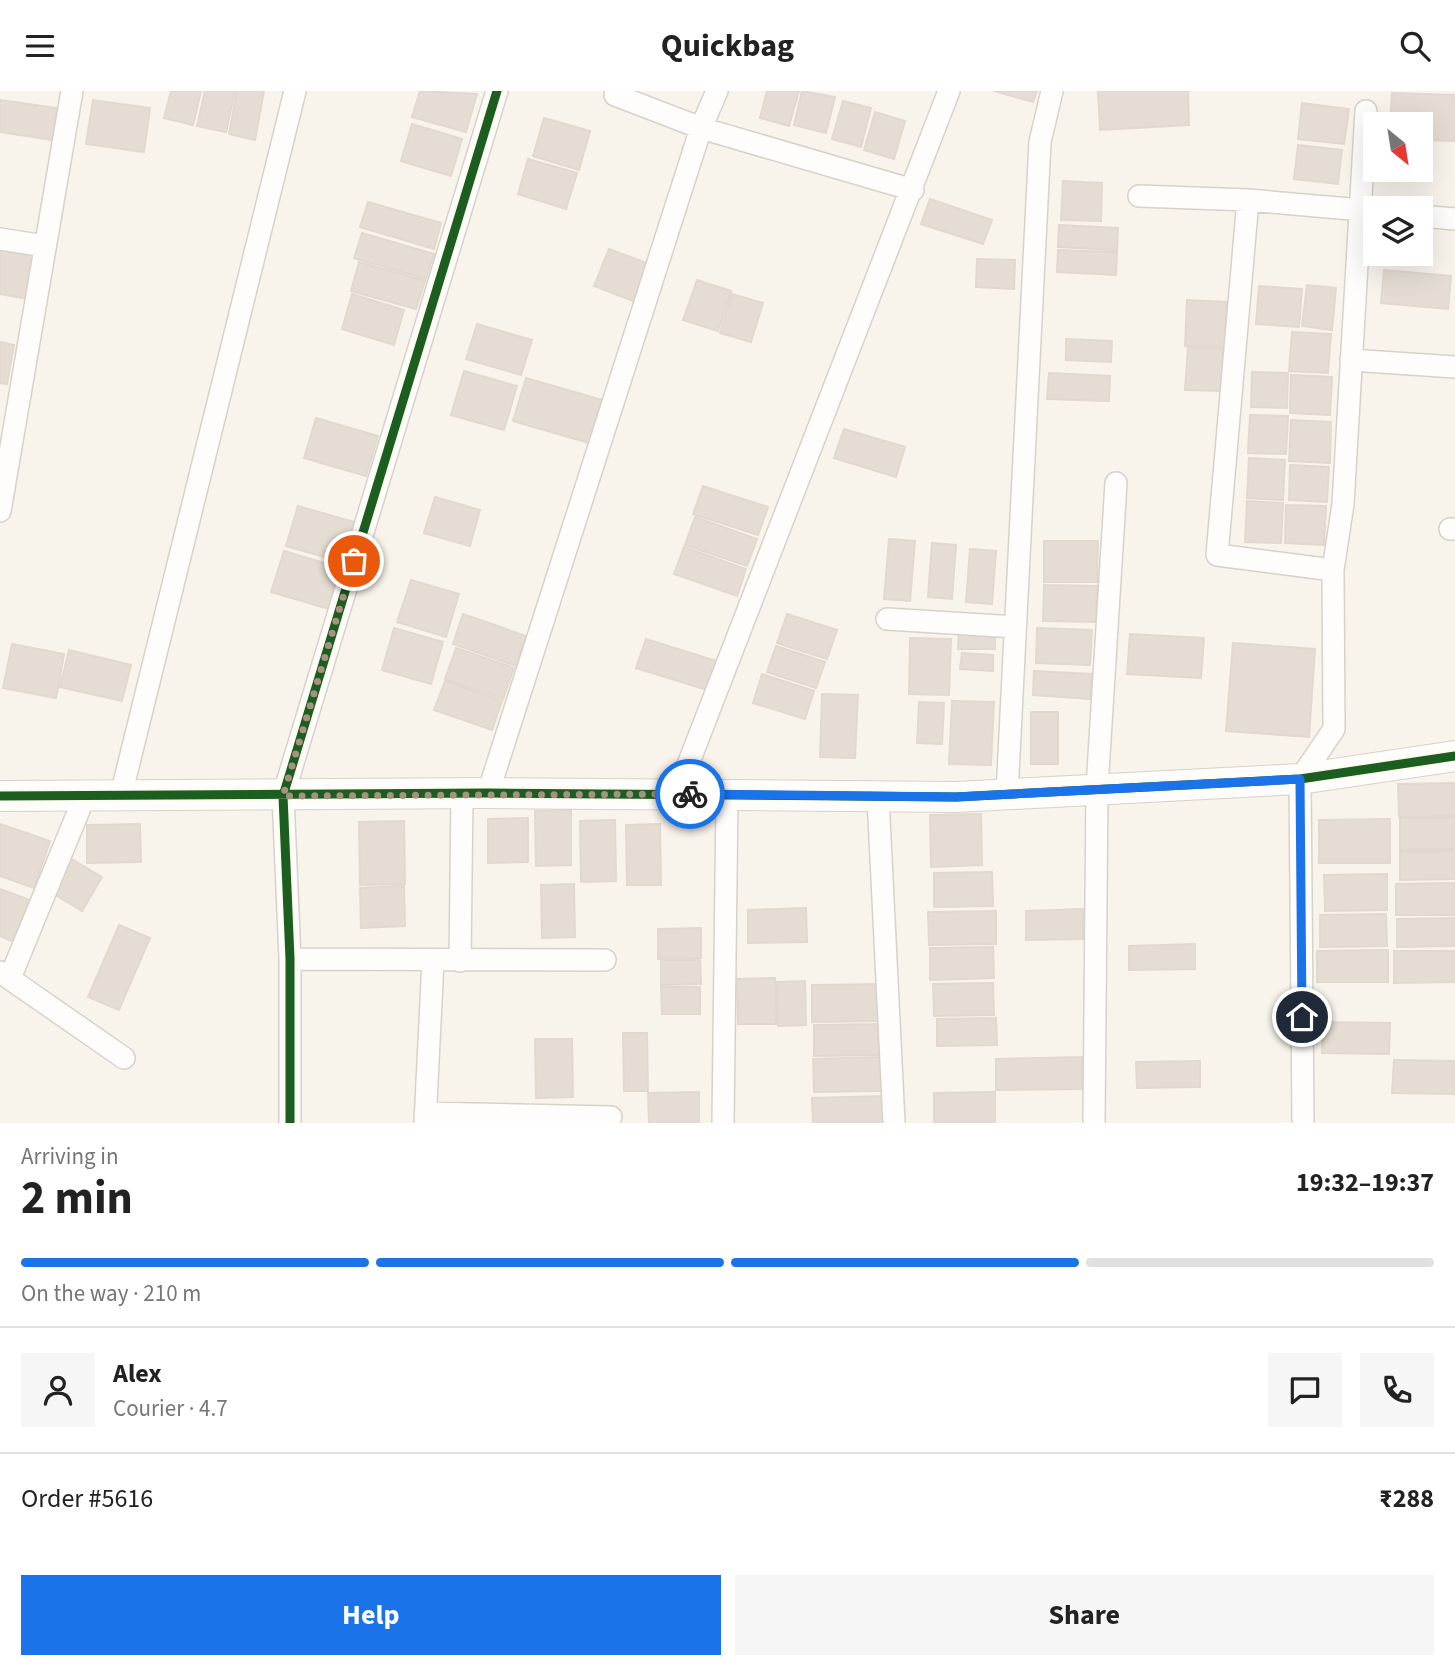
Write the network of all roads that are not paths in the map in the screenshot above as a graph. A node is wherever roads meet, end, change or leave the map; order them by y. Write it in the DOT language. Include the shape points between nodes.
graph roads {
  1 [pos="72,91"];
  2 [pos="295,91"];
  3 [pos="497,91"];
  4 [pos="717,91"];
  5 [pos="949,91"];
  6 [pos="1052,91"];
  7 [pos="615,95"];
  8 [pos="1366,111"];
  9 [pos="701,128"];
  10 [pos="913,190"];
  11 [pos="1139,195"];
  12 [pos="1368,196"];
  13 [pos="1248,200"];
  14 [pos="1363,211"];
  15 [pos="1433,217"];
  16 [pos="1455,219"];
  17 [pos="0,239"];
  18 [pos="45,246"];
  19 [pos="1363,255"];
  20 [pos="1351,360"];
  21 [pos="1455,367"];
  22 [pos="1116,483"];
  23 [pos="1,497"];
  24 [pos="1333,570"];
  25 [pos="887,619"];
  26 [pos="1016,627"];
  27 [pos="1455,756"];
  28 [pos="1300,779"];
  29 [pos="1097,788"];
  30 [pos="475,793"];
  31 [pos="677,793"];
  32 [pos="1007,794"];
  33 [pos="121,795"];
  34 [pos="0,796"];
  35 [pos="283,796"];
  36 [pos="727,797"];
  37 [pos="878,797"];
  38 [pos="84,798"];
  39 [pos="290,959"];
  40 [pos="605,960"];
  41 [pos="433,961"];
  42 [pos="460,961"];
  43 [pos="5,975"];
  44 [pos="124,1058"];
  45 [pos="611,1117"];
  46 [pos="425,1118"];
  47 [pos="290,1123"];
  48 [pos="723,1123"];
  49 [pos="894,1123"];
  50 [pos="1094,1123"];
  51 [pos="1303,1123"];
  1 -- 18 [label="street"];
  2 -- 33 [label="street"];
  3 -- 35 [label="street"];
  4 -- 9 [label="street"];
  5 -- 10 [label="street"];
  6 -- 26 [label="street" via="1040,142"];
  7 -- 9 [label="street"];
  8 -- 12 [label="street"];
  9 -- 10 [label="street"];
  9 -- 30 [label="street"];
  10 -- 31 [label="street"];
  11 -- 13 [label="street"];
  13 -- 14 [label="street"];
  13 -- 24 [label="street" via="1217,555"];
  15 -- 16 [label="street"];
  17 -- 18 [label="street"];
  18 -- 23 [label="street"];
  19 -- 20 [label="street"];
  20 -- 21 [label="street"];
  20 -- 24 [label="street" via="1343,504"];
  22 -- 29 [label="street"];
  24 -- 28 [label="street" via="1334,729"];
  25 -- 26 [label="street"];
  26 -- 32 [label="street"];
  27 -- 28 [label="street"];
  28 -- 29 [label="street"];
  28 -- 51 [label="street"];
  29 -- 32 [label="street"];
  29 -- 50 [label="street"];
  30 -- 31 [label="street"];
  30 -- 35 [label="street"];
  30 -- 42 [label="street"];
  31 -- 36 [label="street"];
  32 -- 37 [label="street"];
  33 -- 35 [label="street"];
  33 -- 38 [label="street"];
  34 -- 38 [label="street"];
  35 -- 39 [label="street"];
  36 -- 37 [label="street"];
  36 -- 48 [label="street"];
  37 -- 49 [label="street"];
  38 -- 43 [label="street"];
  39 -- 41 [label="street"];
  39 -- 47 [label="street"];
  40 -- 42 [label="street"];
  41 -- 42 [label="street"];
  41 -- 46 [label="street"];
  43 -- 44 [label="street"];
  45 -- 46 [label="street"];
}
